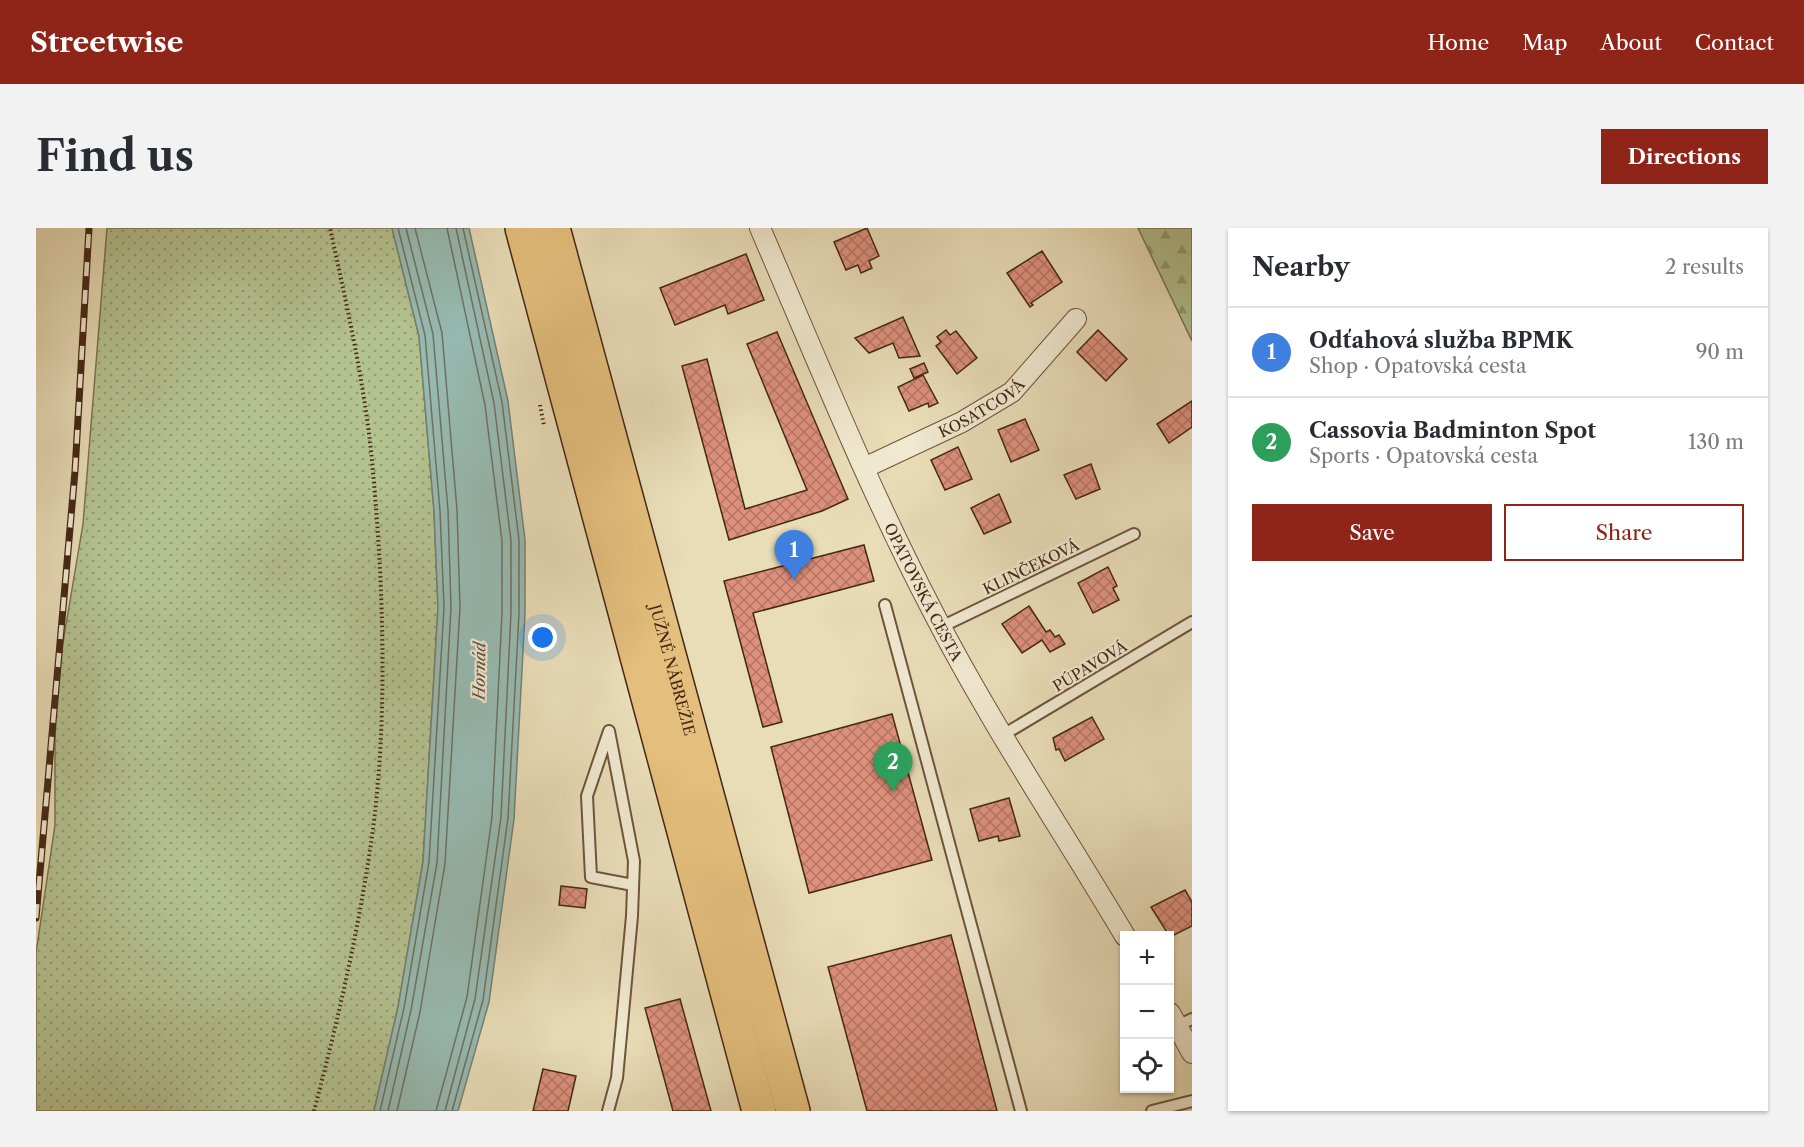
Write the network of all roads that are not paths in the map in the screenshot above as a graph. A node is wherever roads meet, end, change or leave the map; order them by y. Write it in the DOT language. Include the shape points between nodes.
graph roads {
  1 [pos="522,228"];
  2 [pos="553,228"];
  3 [pos="760,228"];
  4 [pos="1076,319"];
  5 [pos="864,468"];
  6 [pos="1134,534"];
  7 [pos="885,605"];
  8 [pos="1192,621"];
  9 [pos="940,627"];
  10 [pos="1004,735"];
  11 [pos="633,885"];
  12 [pos="1122,931"];
  13 [pos="1179,1019"];
  14 [pos="1192,1053"];
  15 [pos="1192,1101"];
  16 [pos="608,1111"];
  17 [pos="759,1111"];
  18 [pos="793,1111"];
  19 [pos="1021,1111"];
  20 [pos="1152,1111"];
  1 -- 17 [label="highway"];
  2 -- 18 [label="highway, JUŽNÉ NÁBREŽIE"];
  3 -- 5 [label="street, OPATOVSKÁ CESTA"];
  4 -- 5 [label="street, KOSATCOVÁ" via="1012,392 962,422"];
  5 -- 9 [label="street, OPATOVSKÁ CESTA"];
  6 -- 9 [label="lane, KLINČEKOVÁ"];
  7 -- 19 [label="lane"];
  8 -- 10 [label="lane, PÚPAVOVÁ"];
  9 -- 10 [label="street, OPATOVSKÁ CESTA"];
  10 -- 12 [label="street, OPATOVSKÁ CESTA"];
  11 -- 11 [label="lane" via="634,861 609,731 587,796 591,877"];
  11 -- 16 [label="lane" via="617,1078"];
  13 -- 14 [label="street"];
  15 -- 20 [label="lane"];
}
